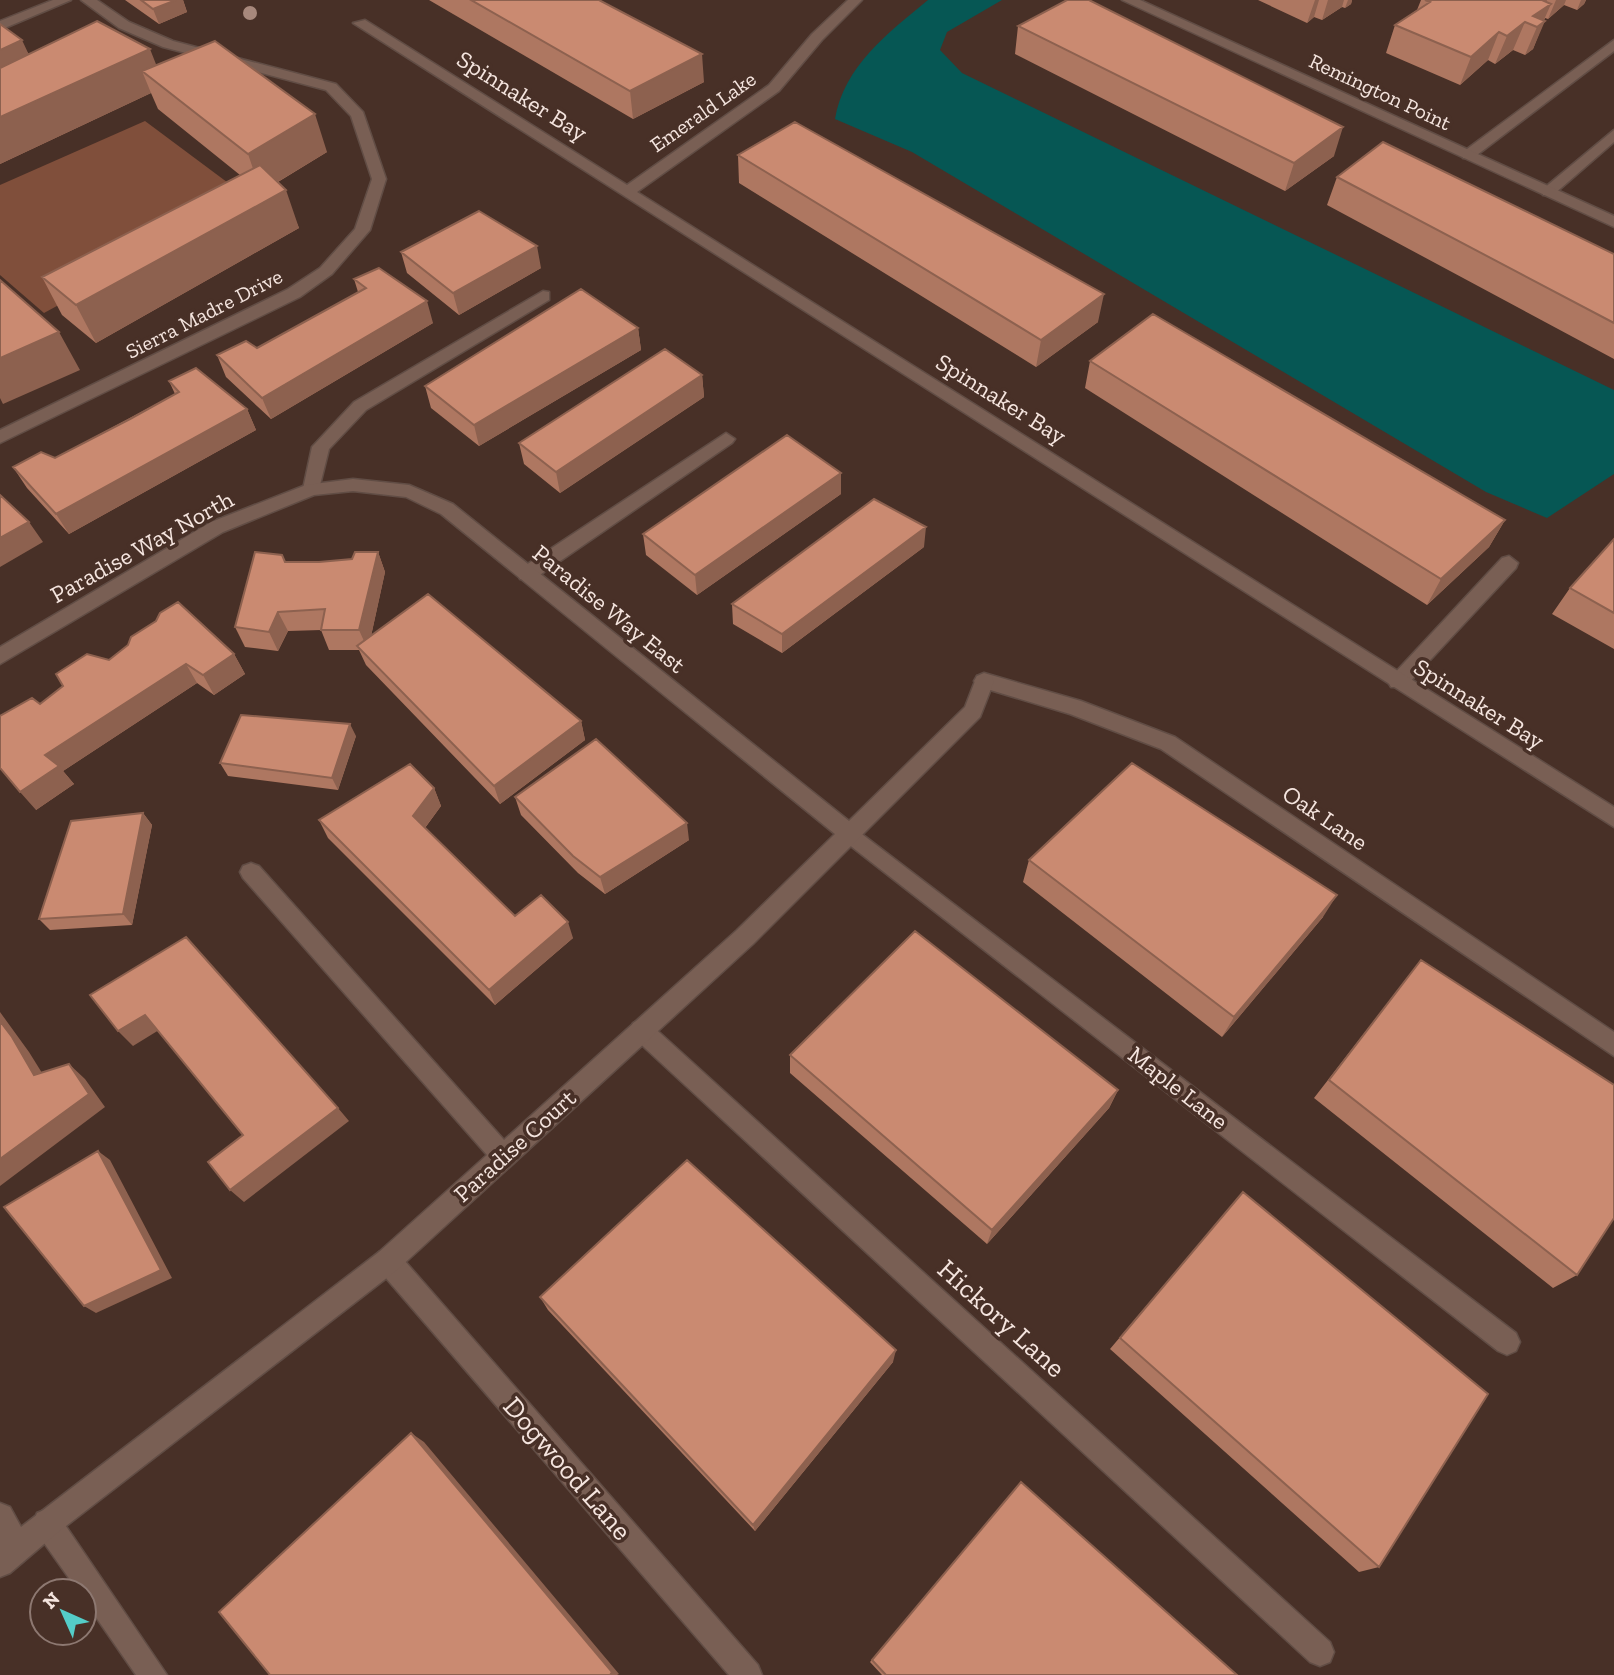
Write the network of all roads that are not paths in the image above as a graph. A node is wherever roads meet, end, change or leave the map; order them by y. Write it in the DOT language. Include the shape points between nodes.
graph roads {
  1 [pos="64,0"];
  2 [pos="88,0"];
  3 [pos="855,0"];
  4 [pos="1129,0"];
  5 [pos="360,23"];
  6 [pos="0,26"];
  7 [pos="1614,44"];
  8 [pos="1614,134"];
  9 [pos="1468,155"];
  10 [pos="628,191"];
  11 [pos="1548,192"];
  12 [pos="1614,222"];
  13 [pos="543,296"];
  14 [pos="0,437"];
  15 [pos="726,439"];
  16 [pos="312,489"];
  17 [pos="1509,562"];
  18 [pos="527,574"];
  19 [pos="0,656"];
  20 [pos="984,681"];
  21 [pos="1398,682"];
  22 [pos="1614,818"];
  23 [pos="850,834"];
  24 [pos="251,872"];
  25 [pos="641,1030"];
  26 [pos="1614,1045"];
  27 [pos="504,1157"];
  28 [pos="388,1261"];
  29 [pos="1507,1342"];
  30 [pos="0,1517"];
  31 [pos="47,1523"];
  32 [pos="8,1555"];
  33 [pos="1320,1652"];
  34 [pos="153,1675"];
  35 [pos="748,1675"];
  1 -- 6 [label="street"];
  2 -- 14 [label="street, Sierra Madre Drive" via="118,27 331,87 358,115 379,179 362,229 326,271 294,293"];
  3 -- 10 [label="street, Emerald Lake" via="774,88"];
  4 -- 9 [label="street, Remington Point"];
  5 -- 10 [label="street, Spinnaker Bay"];
  7 -- 9 [label="street"];
  8 -- 11 [label="street"];
  9 -- 11 [label="street, Remington Point"];
  10 -- 21 [label="street, Spinnaker Bay"];
  11 -- 12 [label="street, Remington Point"];
  13 -- 16 [label="street" via="360,406 321,447"];
  15 -- 18 [label="street"];
  16 -- 18 [label="street, Paradise Way East" via="354,485 409,491 447,509"];
  16 -- 19 [label="street, Paradise Way North" via="217,527"];
  17 -- 21 [label="street"];
  18 -- 23 [label="street, Paradise Way East"];
  20 -- 23 [label="street, Paradise Court" via="973,710"];
  20 -- 26 [label="street, Oak Lane" via="1073,707 1168,743"];
  21 -- 22 [label="street, Spinnaker Bay"];
  23 -- 25 [label="street, Paradise Court"];
  23 -- 29 [label="street, Maple Lane"];
  24 -- 27 [label="street"];
  25 -- 27 [label="street, Paradise Court"];
  25 -- 33 [label="street, Hickory Lane"];
  27 -- 28 [label="street, Paradise Court"];
  28 -- 31 [label="street, Paradise Court"];
  28 -- 35 [label="street, Dogwood Lane"];
  30 -- 32 [label="street"];
  31 -- 32 [label="street, Paradise Court"];
  31 -- 34 [label="street"];
}
